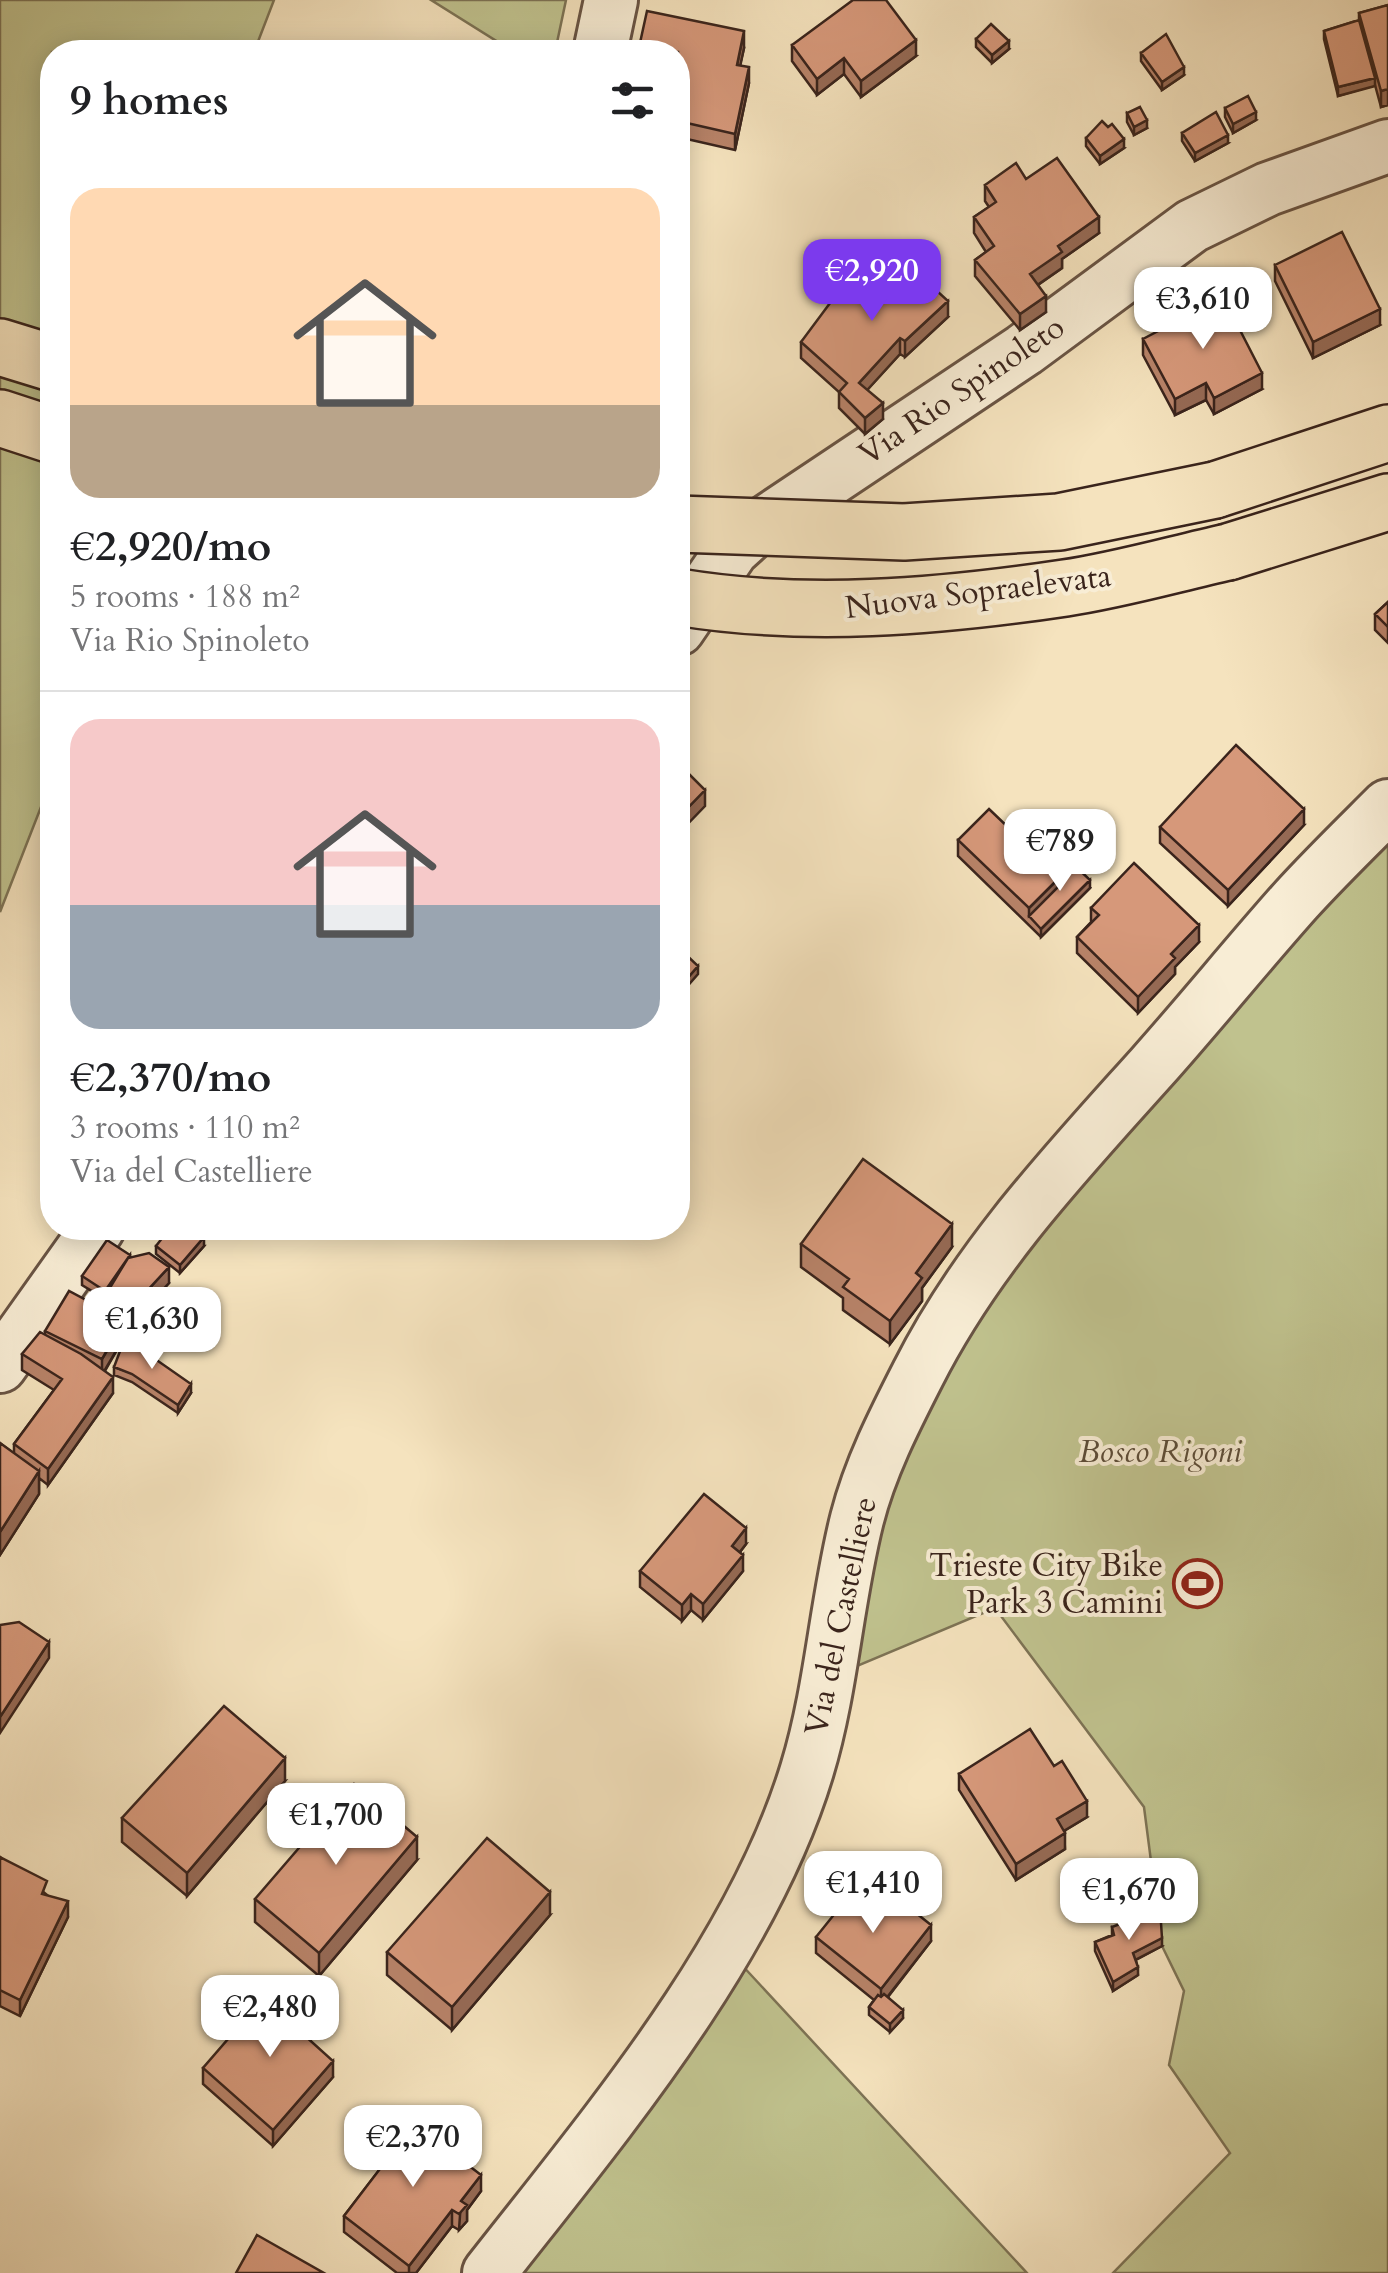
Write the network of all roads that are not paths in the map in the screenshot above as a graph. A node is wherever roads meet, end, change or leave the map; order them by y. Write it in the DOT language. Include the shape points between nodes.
graph roads {
  1 [pos="612,0"];
  2 [pos="603,40"];
  3 [pos="1388,146"];
  4 [pos="0,347"];
  5 [pos="40,359"];
  6 [pos="0,418"];
  7 [pos="40,431"];
  8 [pos="1388,433"];
  9 [pos="1388,502"];
  10 [pos="690,524"];
  11 [pos="690,599"];
  12 [pos="690,611"];
  13 [pos="1388,806"];
  14 [pos="89,1240"];
  15 [pos="0,1366"];
  16 [pos="489,2273"];
  1 -- 2 [label="street"];
  3 -- 12 [label="street, Via Rio Spinoleto" via="1268,188 1192,226 1024,350 753,532 732,550"];
  4 -- 5 [label="highway"];
  6 -- 7 [label="highway"];
  8 -- 10 [label="highway, Nuova Sopraelevata, bridge" via="1214,490 1059,522 904,532"];
  9 -- 11 [label="highway, Nuova Sopraelevata, bridge" via="1228,552 1066,588 816,609"];
  13 -- 16 [label="street, Via del Castelliere" via="1297,899 1033,1201 950,1314 882,1447 863,1500 808,1769 780,1844 675,2027"];
  14 -- 15 [label="street"];
}
